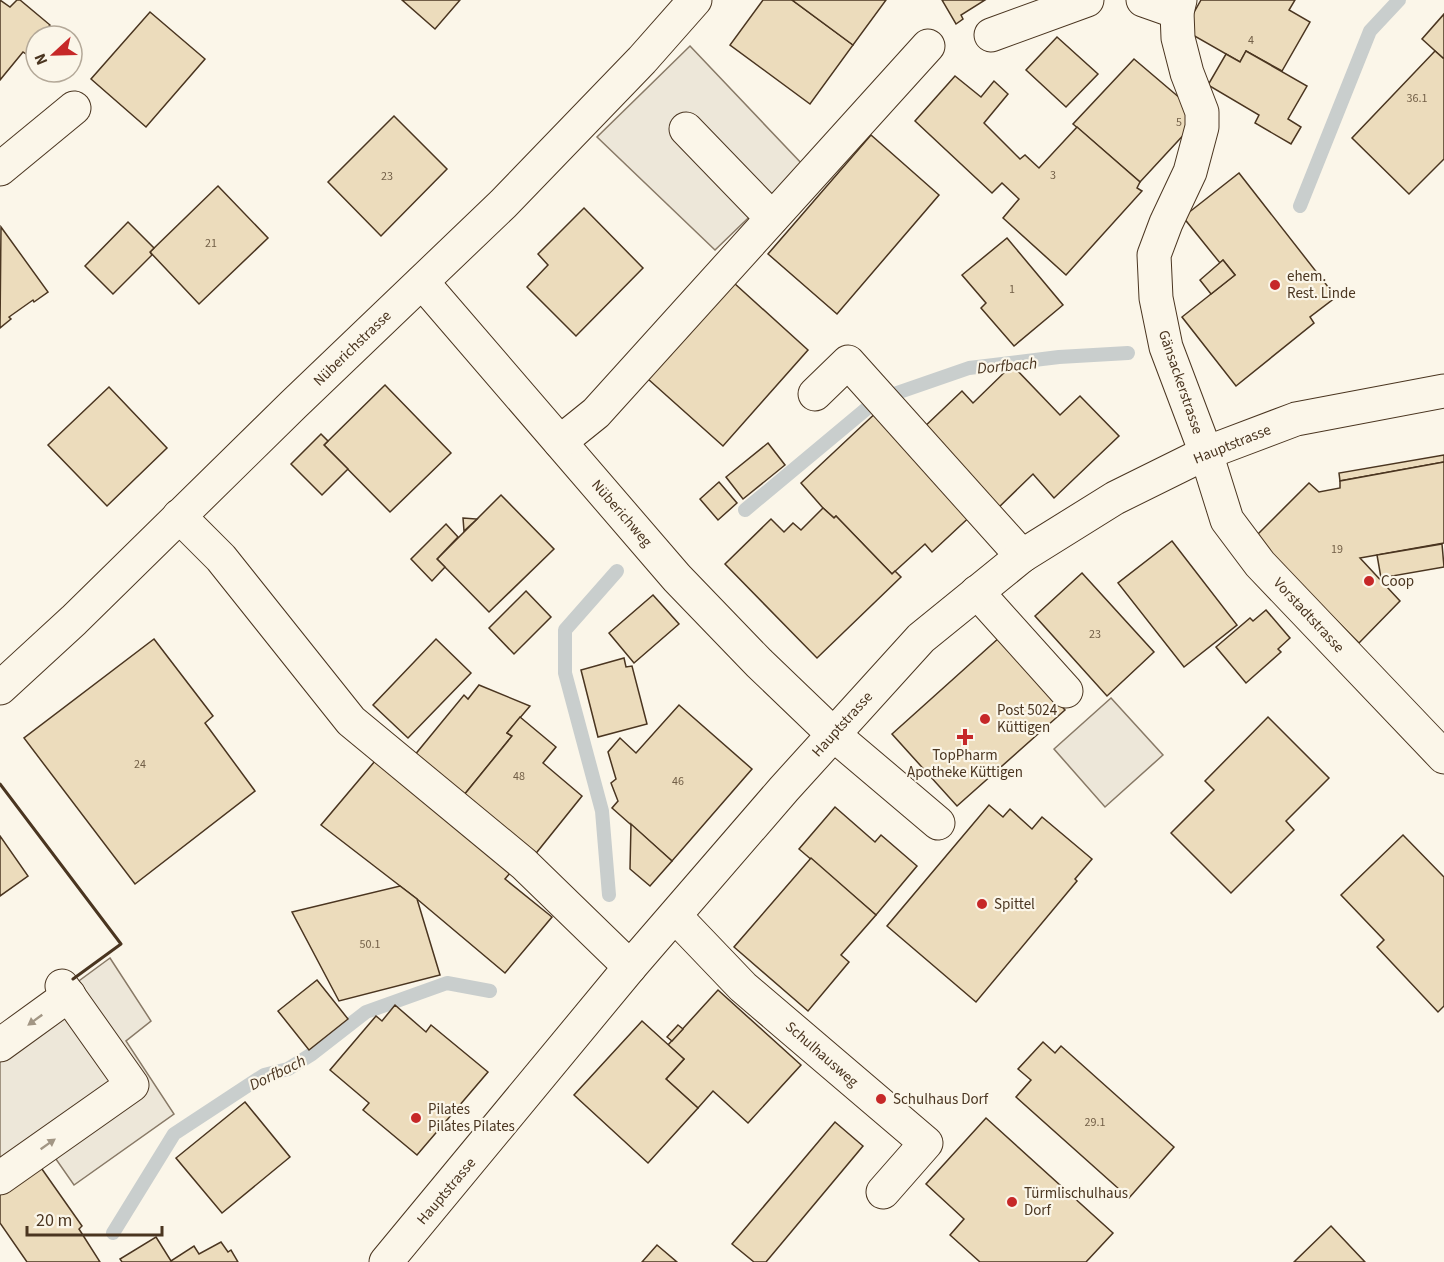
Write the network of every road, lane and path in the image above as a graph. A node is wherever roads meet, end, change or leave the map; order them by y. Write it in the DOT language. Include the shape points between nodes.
graph roads {
  1 [pos="695,0"];
  2 [pos="1087,0"];
  3 [pos="1143,0"];
  4 [pos="1178,6"];
  5 [pos="991,35"];
  6 [pos="928,46"];
  7 [pos="74,108"];
  8 [pos="687,129"];
  9 [pos="0,169"];
  10 [pos="772,218"];
  11 [pos="422,282"];
  12 [pos="1444,391"];
  13 [pos="815,394"];
  14 [pos="560,442"];
  15 [pos="1206,453"];
  16 [pos="179,516"];
  17 [pos="1022,556"];
  18 [pos="977,592"];
  19 [pos="0,688"];
  20 [pos="1066,691"];
  21 [pos="833,734"];
  22 [pos="1444,757"];
  23 [pos="938,823"];
  24 [pos="675,916"];
  25 [pos="630,967"];
  26 [pos="0,1045"];
  27 [pos="0,1178"];
  28 [pos="883,1192"];
  29 [pos="386,1262"];
  1 -- 11 [label="street, Nüberichstrasse" via="511,196"];
  2 -- 5 [label="street"];
  3 -- 4 [label="street"];
  4 -- 15 [label="street, Gänsackerstrasse" via="1178,38 1202,112 1202,127 1190,172 1154,255 1156,298 1166,347"];
  6 -- 10 [label="street"];
  7 -- 9 [label="street"];
  8 -- 10 [label="street"];
  10 -- 14 [label="street" via="596,414"];
  11 -- 14 [label="street, Nüberichweg"];
  11 -- 16 [label="street, Nüberichstrasse"];
  12 -- 15 [label="street, Hauptstrasse" via="1296,419"];
  13 -- 17 [label="street" via="849,362"];
  14 -- 21 [label="street, Nüberichweg" via="677,578"];
  15 -- 17 [label="street, Hauptstrasse" via="1115,498"];
  15 -- 22 [label="street, Vorstadtstrasse" via="1227,520 1260,564"];
  16 -- 19 [label="street, Nüberichstrasse"];
  16 -- 25 [label="street" via="221,558 351,721 525,864"];
  17 -- 18 [label="street, Hauptstrasse"];
  18 -- 20 [label="street"];
  18 -- 21 [label="street, Hauptstrasse" via="921,638"];
  21 -- 23 [label="street, Nüberichweg"];
  21 -- 24 [label="street, Hauptstrasse"];
  24 -- 25 [label="street, Hauptstrasse"];
  24 -- 28 [label="street, Schulhausweg" via="743,987 926,1143"];
  25 -- 29 [label="street, Hauptstrasse"];
  27 -- 26 [label="street, one-way" via="132,1085 66,991"];
}
